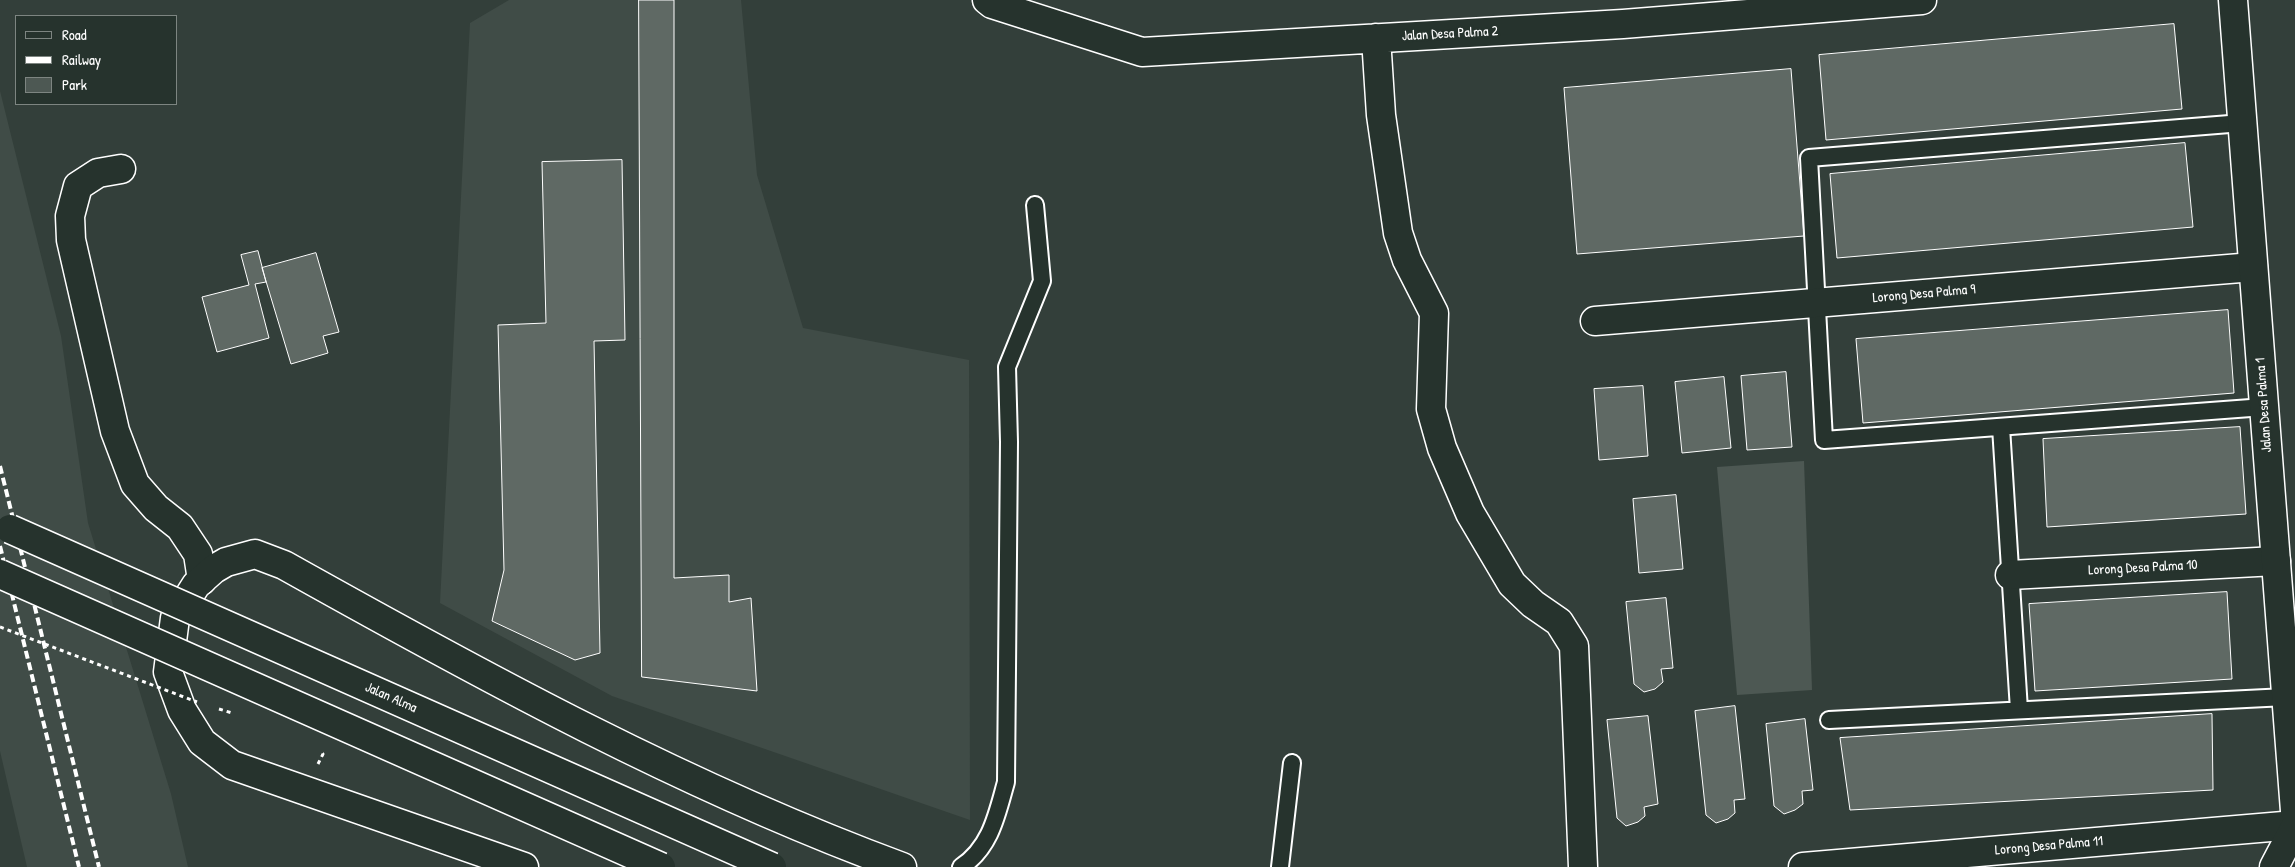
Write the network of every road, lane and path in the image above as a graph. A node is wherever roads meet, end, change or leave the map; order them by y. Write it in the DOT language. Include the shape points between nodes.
graph roads {
  1 [pos="987,0"];
  2 [pos="1922,0"];
  3 [pos="2233,0"];
  4 [pos="1622,12"];
  5 [pos="1376,38"];
  6 [pos="2242,123"];
  7 [pos="121,169"];
  8 [pos="1035,205"];
  9 [pos="2253,267"];
  10 [pos="1817,302"];
  11 [pos="1595,321"];
  12 [pos="2264,407"];
  13 [pos="2001,427"];
  14 [pos="5,527"];
  15 [pos="2276,561"];
  16 [pos="2010,575"];
  17 [pos="10,578"];
  18 [pos="202,580"];
  19 [pos="0,627"];
  20 [pos="2286,696"];
  21 [pos="206,705"];
  22 [pos="215,708"];
  23 [pos="2019,710"];
  24 [pos="233,714"];
  25 [pos="1830,720"];
  26 [pos="317,748"];
  27 [pos="1292,764"];
  28 [pos="304,790"];
  29 [pos="2295,811"];
  30 [pos="2295,826"];
  31 [pos="519,866"];
  32 [pos="661,867"];
  33 [pos="772,867"];
  34 [pos="902,867"];
  35 [pos="961,867"];
  36 [pos="1280,867"];
  37 [pos="1583,867"];
  38 [pos="1803,867"];
  39 [pos="2274,867"];
  1 -- 5 [label="street, Jalan Desa Palma 2" via="1142,52"];
  2 -- 4 [label="street, Jalan Desa Palma 2"];
  3 -- 6 [label="street, Jalan Desa Palma 1"];
  4 -- 5 [label="street, Jalan Desa Palma 2"];
  5 -- 37 [label="street" via="1381,115 1398,233 1407,260 1434,313 1431,409 1442,448 1470,513 1512,584 1558,622 1574,646"];
  6 -- 9 [label="street, Jalan Desa Palma 1"];
  6 -- 10 [label="lane" via="1809,158"];
  7 -- 18 [label="street" via="98,173 78,186 70,216 71,240 115,431 135,484 156,508 180,527 198,554"];
  8 -- 35 [label="lane" via="1042,281 1006,367 1009,451 1006,782 991,835"];
  9 -- 10 [label="street, Lorong Desa Palma 9"];
  9 -- 12 [label="street, Jalan Desa Palma 1"];
  10 -- 11 [label="street, Lorong Desa Palma 9"];
  10 -- 13 [label="lane" via="1824,440"];
  12 -- 13 [label="lane"];
  12 -- 15 [label="street, Jalan Desa Palma 1"];
  13 -- 16 [label="lane"];
  14 -- 33 [label="street, Jalan Alma, bridge"];
  15 -- 16 [label="street, Lorong Desa Palma 10"];
  15 -- 20 [label="street, Jalan Desa Palma 1"];
  16 -- 23 [label="lane"];
  17 -- 32 [label="street, bridge"];
  18 -- 28 [label="street" via="175,618 168,672 182,710 202,742 232,765"];
  18 -- 34 [label="street" via="226,562 255,554 284,565 597,735 776,816"];
  19 -- 21 [label="path, bridge"];
  20 -- 23 [label="lane"];
  20 -- 29 [label="street, Jalan Desa Palma 1"];
  22 -- 24 [label="path"];
  23 -- 25 [label="lane"];
  26 -- 28 [label="path" via="323,754"];
  27 -- 36 [label="lane"];
  28 -- 31 [label="street"];
  30 -- 38 [label="street, Lorong Desa Palma 11"];
  30 -- 39 [label="street"];
}
